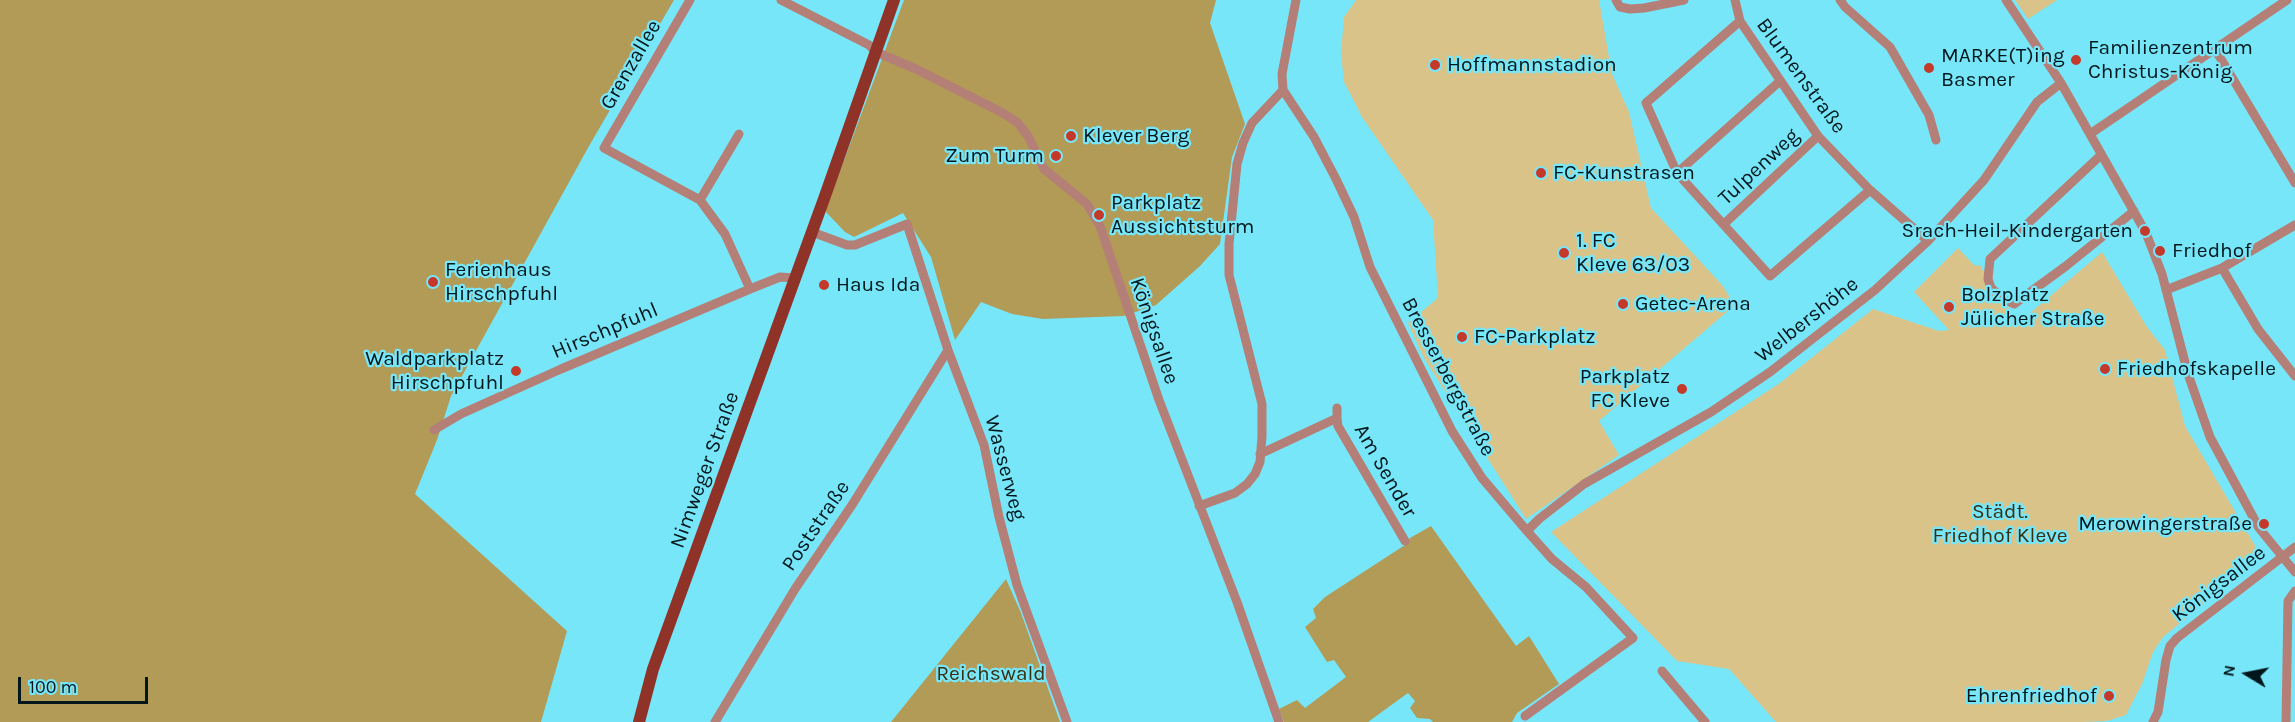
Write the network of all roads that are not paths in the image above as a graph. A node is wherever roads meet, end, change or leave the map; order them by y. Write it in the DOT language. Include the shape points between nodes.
graph roads {
  1 [pos="690,0"];
  2 [pos="781,0"];
  3 [pos="894,0"];
  4 [pos="1296,0"];
  5 [pos="1616,0"];
  6 [pos="1684,0"];
  7 [pos="1735,0"];
  8 [pos="1840,0"];
  9 [pos="2006,0"];
  10 [pos="2288,0"];
  11 [pos="1740,21"];
  12 [pos="2215,49"];
  13 [pos="876,51"];
  14 [pos="1780,81"];
  15 [pos="2061,83"];
  16 [pos="1283,90"];
  17 [pos="739,134"];
  18 [pos="2090,134"];
  19 [pos="1818,136"];
  20 [pos="1936,140"];
  21 [pos="2101,155"];
  22 [pos="1677,173"];
  23 [pos="2295,183"];
  24 [pos="1870,190"];
  25 [pos="700,200"];
  26 [pos="2134,211"];
  27 [pos="1724,224"];
  28 [pos="2295,225"];
  29 [pos="812,232"];
  30 [pos="1928,241"];
  31 [pos="2222,268"];
  32 [pos="795,278"];
  33 [pos="750,289"];
  34 [pos="2166,290"];
  35 [pos="948,350"];
  36 [pos="2295,376"];
  37 [pos="1337,408"];
  38 [pos="1337,418"];
  39 [pos="434,430"];
  40 [pos="1260,454"];
  41 [pos="1199,506"];
  42 [pos="1527,531"];
  43 [pos="1405,541"];
  44 [pos="2295,547"];
  45 [pos="2282,558"];
  46 [pos="2295,572"];
  47 [pos="2295,591"];
  48 [pos="1662,671"];
  49 [pos="1525,716"];
  50 [pos="639,722"];
  51 [pos="715,722"];
  52 [pos="1067,722"];
  53 [pos="1279,722"];
  54 [pos="1706,722"];
  55 [pos="2153,722"];
  56 [pos="2286,722"];
  1 -- 25 [label="street, Grenzallee" via="604,148"];
  2 -- 13 [label="street, Königsallee"];
  3 -- 13 [label="main road, Nimweger Straße"];
  4 -- 16 [label="street" via="1282,74"];
  5 -- 6 [label="street" via="1620,7 1630,9"];
  7 -- 11 [label="street, Blumenstraße"];
  8 -- 20 [label="street" via="1890,47 1929,115"];
  9 -- 15 [label="street"];
  10 -- 12 [label="street"];
  11 -- 14 [label="street, Blumenstraße"];
  11 -- 22 [label="street" via="1646,103"];
  12 -- 18 [label="street"];
  12 -- 23 [label="street"];
  13 -- 29 [label="main road, Nimweger Straße"];
  13 -- 41 [label="street, Königsallee" via="1018,123 1044,169 1087,204 1100,226 1147,369"];
  14 -- 19 [label="street, Blumenstraße"];
  14 -- 22 [label="street"];
  15 -- 18 [label="street"];
  15 -- 30 [label="street, Welbershöhe" via="2037,102 1983,180"];
  16 -- 40 [label="street" via="1252,123 1243,143 1228,244 1229,275 1262,404"];
  16 -- 42 [label="street, Bresserbergstraße" via="1336,179 1354,217 1370,267 1452,431 1482,478"];
  17 -- 25 [label="street"];
  18 -- 21 [label="street"];
  19 -- 24 [label="street, Blumenstraße"];
  19 -- 27 [label="street, Tulpenweg"];
  21 -- 26 [label="street"];
  21 -- 26 [label="street" via="1990,259 1991,288 2014,304"];
  22 -- 27 [label="street"];
  24 -- 27 [label="street" via="1770,276"];
  24 -- 30 [label="street, Blumenstraße"];
  25 -- 33 [label="street" via="725,234"];
  26 -- 34 [label="street"];
  28 -- 31 [label="street"];
  29 -- 32 [label="main road, Nimweger Straße"];
  29 -- 35 [label="street, Wasserweg" via="855,245 907,224"];
  30 -- 42 [label="street, Welbershöhe" via="1875,290 1770,372 1711,412 1584,484"];
  31 -- 34 [label="street"];
  31 -- 36 [label="street" via="2258,329"];
  32 -- 33 [label="street, Hirschpfuhl" via="780,278"];
  32 -- 50 [label="main road, Nimweger Straße" via="653,669"];
  33 -- 39 [label="street, Hirschpfuhl" via="460,414"];
  34 -- 45 [label="street" via="2188,374 2210,437 2259,528"];
  35 -- 51 [label="street, Poststraße" via="789,598"];
  35 -- 52 [label="street, Wasserweg" via="984,445 1017,585"];
  37 -- 38 [label="street, Am Sender"];
  38 -- 40 [label="street, Am Sender"];
  38 -- 43 [label="street, Am Sender"];
  40 -- 41 [label="street" via="1256,474 1247,484 1235,493"];
  41 -- 53 [label="street, Königsallee"];
  42 -- 49 [label="street, Bresserbergstraße" via="1633,638"];
  44 -- 45 [label="street, Königsallee"];
  45 -- 46 [label="street"];
  45 -- 55 [label="street, Königsallee" via="2176,638 2170,646"];
  47 -- 56 [label="street" via="2288,601"];
  48 -- 54 [label="street"];
}
